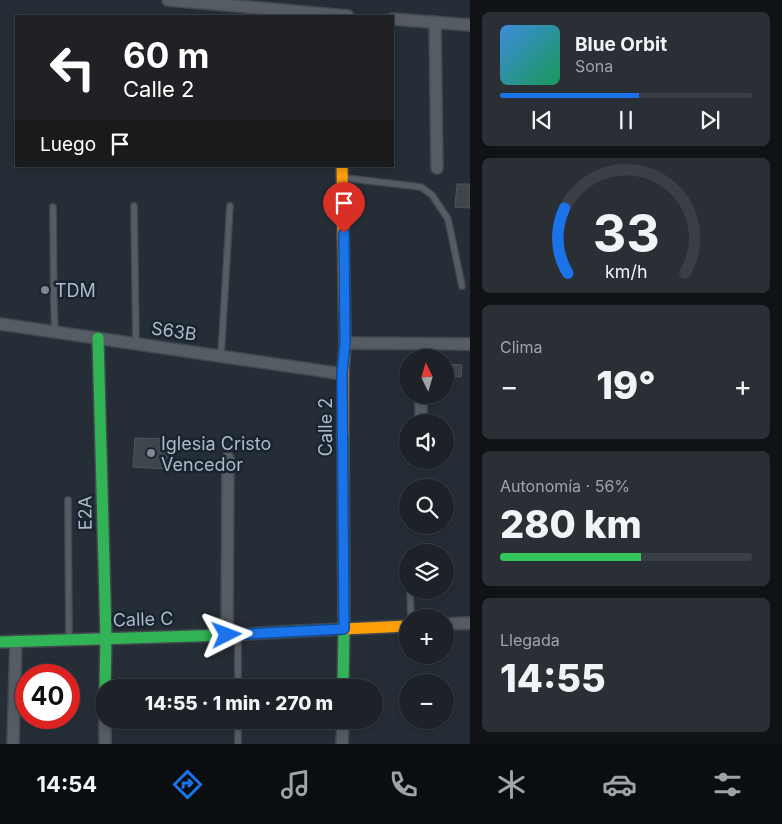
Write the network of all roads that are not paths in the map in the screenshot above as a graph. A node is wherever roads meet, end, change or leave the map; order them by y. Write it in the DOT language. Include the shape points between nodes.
graph roads {
  1 [pos="168,0"];
  2 [pos="329,15"];
  3 [pos="394,19"];
  4 [pos="435,22"];
  5 [pos="470,25"];
  6 [pos="437,168"];
  7 [pos="343,172"];
  8 [pos="134,206"];
  9 [pos="230,206"];
  10 [pos="53,207"];
  11 [pos="462,286"];
  12 [pos="0,324"];
  13 [pos="55,332"];
  14 [pos="98,338"];
  15 [pos="345,343"];
  16 [pos="136,344"];
  17 [pos="422,344"];
  18 [pos="470,344"];
  19 [pos="422,349"];
  20 [pos="221,356"];
  21 [pos="342,374"];
  22 [pos="228,458"];
  23 [pos="68,500"];
  24 [pos="470,623"];
  25 [pos="454,624"];
  26 [pos="399,626"];
  27 [pos="344,629"];
  28 [pos="233,634"];
  29 [pos="106,638"];
  30 [pos="69,639"];
  31 [pos="16,641"];
  32 [pos="0,642"];
  33 [pos="105,679"];
  34 [pos="237,679"];
  35 [pos="343,679"];
  36 [pos="105,729"];
  37 [pos="238,729"];
  38 [pos="343,729"];
  39 [pos="13,744"];
  40 [pos="105,744"];
  41 [pos="238,744"];
  42 [pos="342,744"];
  1 -- 2 [label="street"];
  3 -- 4 [label="street"];
  4 -- 5 [label="street"];
  4 -- 6 [label="street"];
  7 -- 11 [label="lane" via="421,187 432,195 448,219"];
  7 -- 15 [label="street, Calle 2"];
  8 -- 16 [label="lane"];
  9 -- 20 [label="lane"];
  10 -- 13 [label="lane"];
  12 -- 13 [label="street, S63B"];
  13 -- 14 [label="street, S63B"];
  14 -- 16 [label="street, S63B"];
  14 -- 29 [label="street, E2A"];
  15 -- 17 [label="street"];
  15 -- 21 [label="street, Calle 2"];
  16 -- 20 [label="street, S63B"];
  17 -- 18 [label="street"];
  17 -- 19 [label="street"];
  20 -- 21 [label="street, S63B"];
  21 -- 27 [label="street, Calle 2"];
  22 -- 28 [label="street"];
  23 -- 30 [label="lane"];
  24 -- 25 [label="street"];
  26 -- 27 [label="street, Calle C"];
  27 -- 28 [label="street, Calle C"];
  27 -- 35 [label="street, Calle 2"];
  28 -- 29 [label="street, Calle C"];
  28 -- 34 [label="lane"];
  29 -- 30 [label="street, Calle C"];
  29 -- 33 [label="street, E2A"];
  30 -- 31 [label="street, Calle C"];
  31 -- 32 [label="street, Calle C"];
  31 -- 39 [label="street"];
  36 -- 40 [label="street"];
  37 -- 41 [label="lane"];
  38 -- 42 [label="street"];
}
